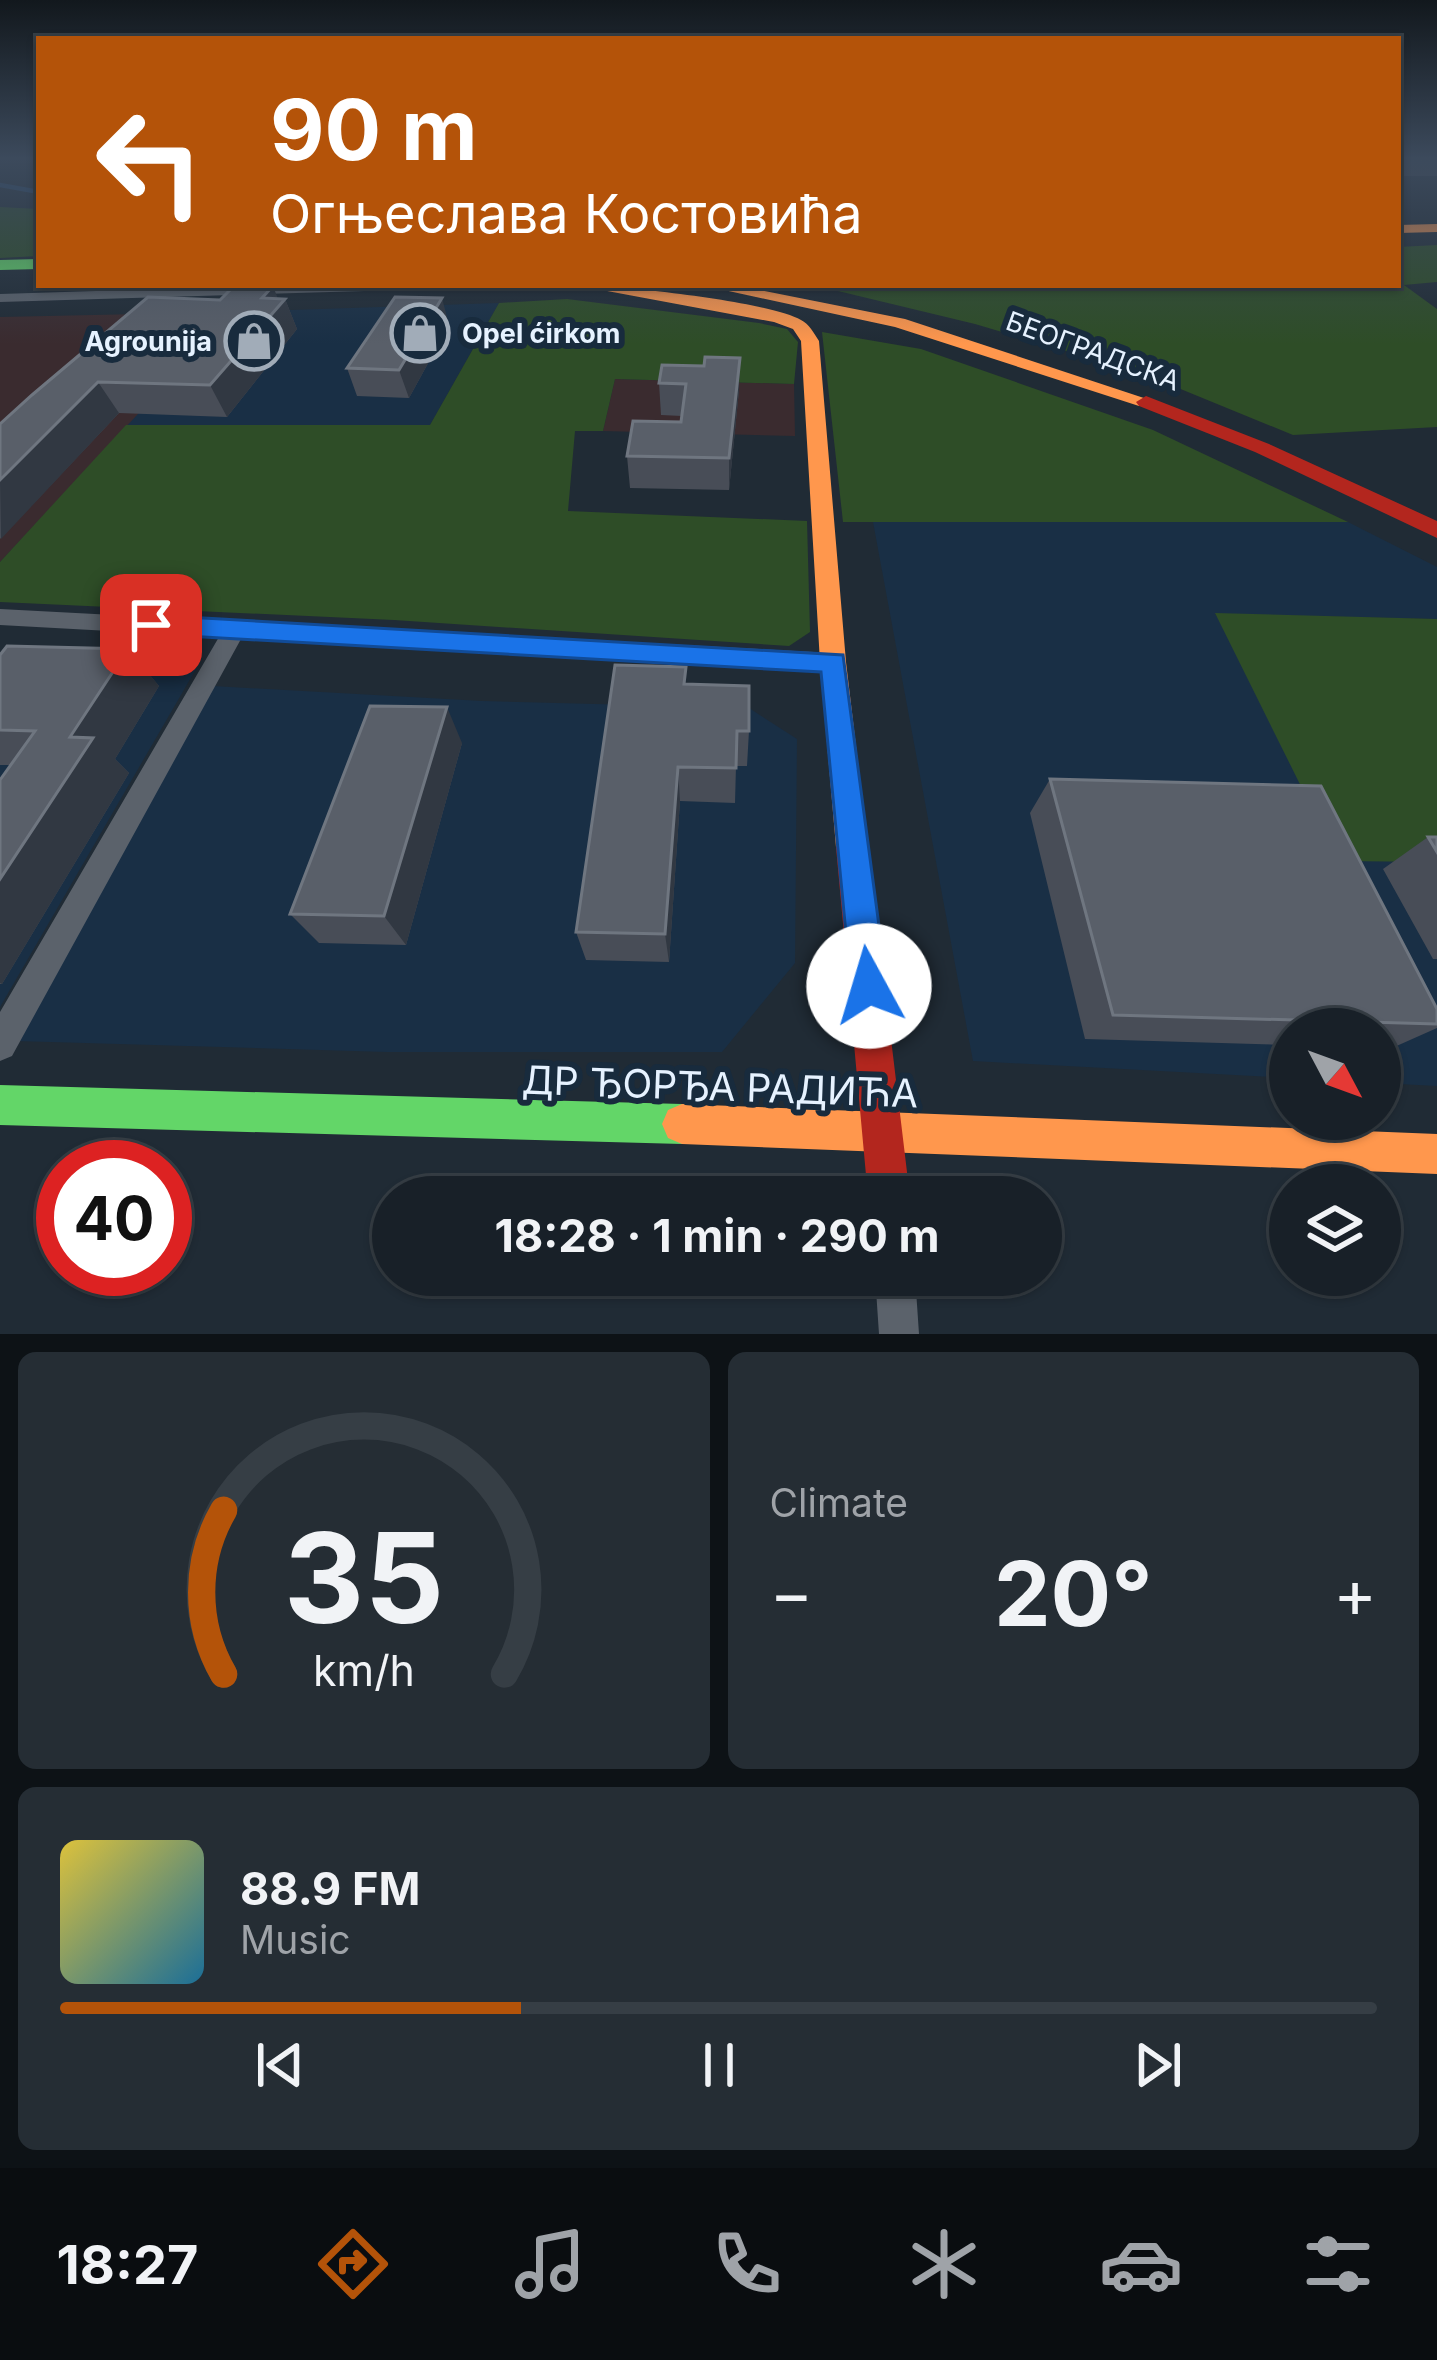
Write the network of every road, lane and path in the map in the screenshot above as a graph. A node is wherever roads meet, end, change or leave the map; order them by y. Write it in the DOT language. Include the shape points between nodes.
graph roads {
  1 [pos="1437,228"];
  2 [pos="1401,229"];
  3 [pos="36,264"];
  4 [pos="0,265"];
  5 [pos="333,288"];
  6 [pos="601,288"];
  7 [pos="753,288"];
  8 [pos="791,288"];
  9 [pos="0,298"];
  10 [pos="830,306"];
  11 [pos="1437,530"];
  12 [pos="0,617"];
  13 [pos="235,629"];
  14 [pos="833,662"];
  15 [pos="0,1044"];
  16 [pos="0,1105"];
  17 [pos="884,1129"];
  18 [pos="1437,1154"];
  19 [pos="887,1176"];
  20 [pos="896,1296"];
  21 [pos="899,1334"];
  1 -- 2 [label="street"];
  3 -- 4 [label="street"];
  5 -- 9 [label="street"];
  6 -- 14 [label="street" via="778,317 804,331"];
  7 -- 10 [label="street, БЕОГРАДСКА"];
  8 -- 10 [label="street"];
  10 -- 11 [label="street, БЕОГРАДСКА" via="972,340 1122,391"];
  12 -- 13 [label="street"];
  13 -- 14 [label="street"];
  13 -- 15 [label="street"];
  14 -- 17 [label="street"];
  16 -- 17 [label="street, ДР ЂОРЂА РАДИЋА"];
  17 -- 18 [label="street, ДР ЂОРЂА РАДИЋА"];
  17 -- 19 [label="street"];
  20 -- 21 [label="street"];
}
